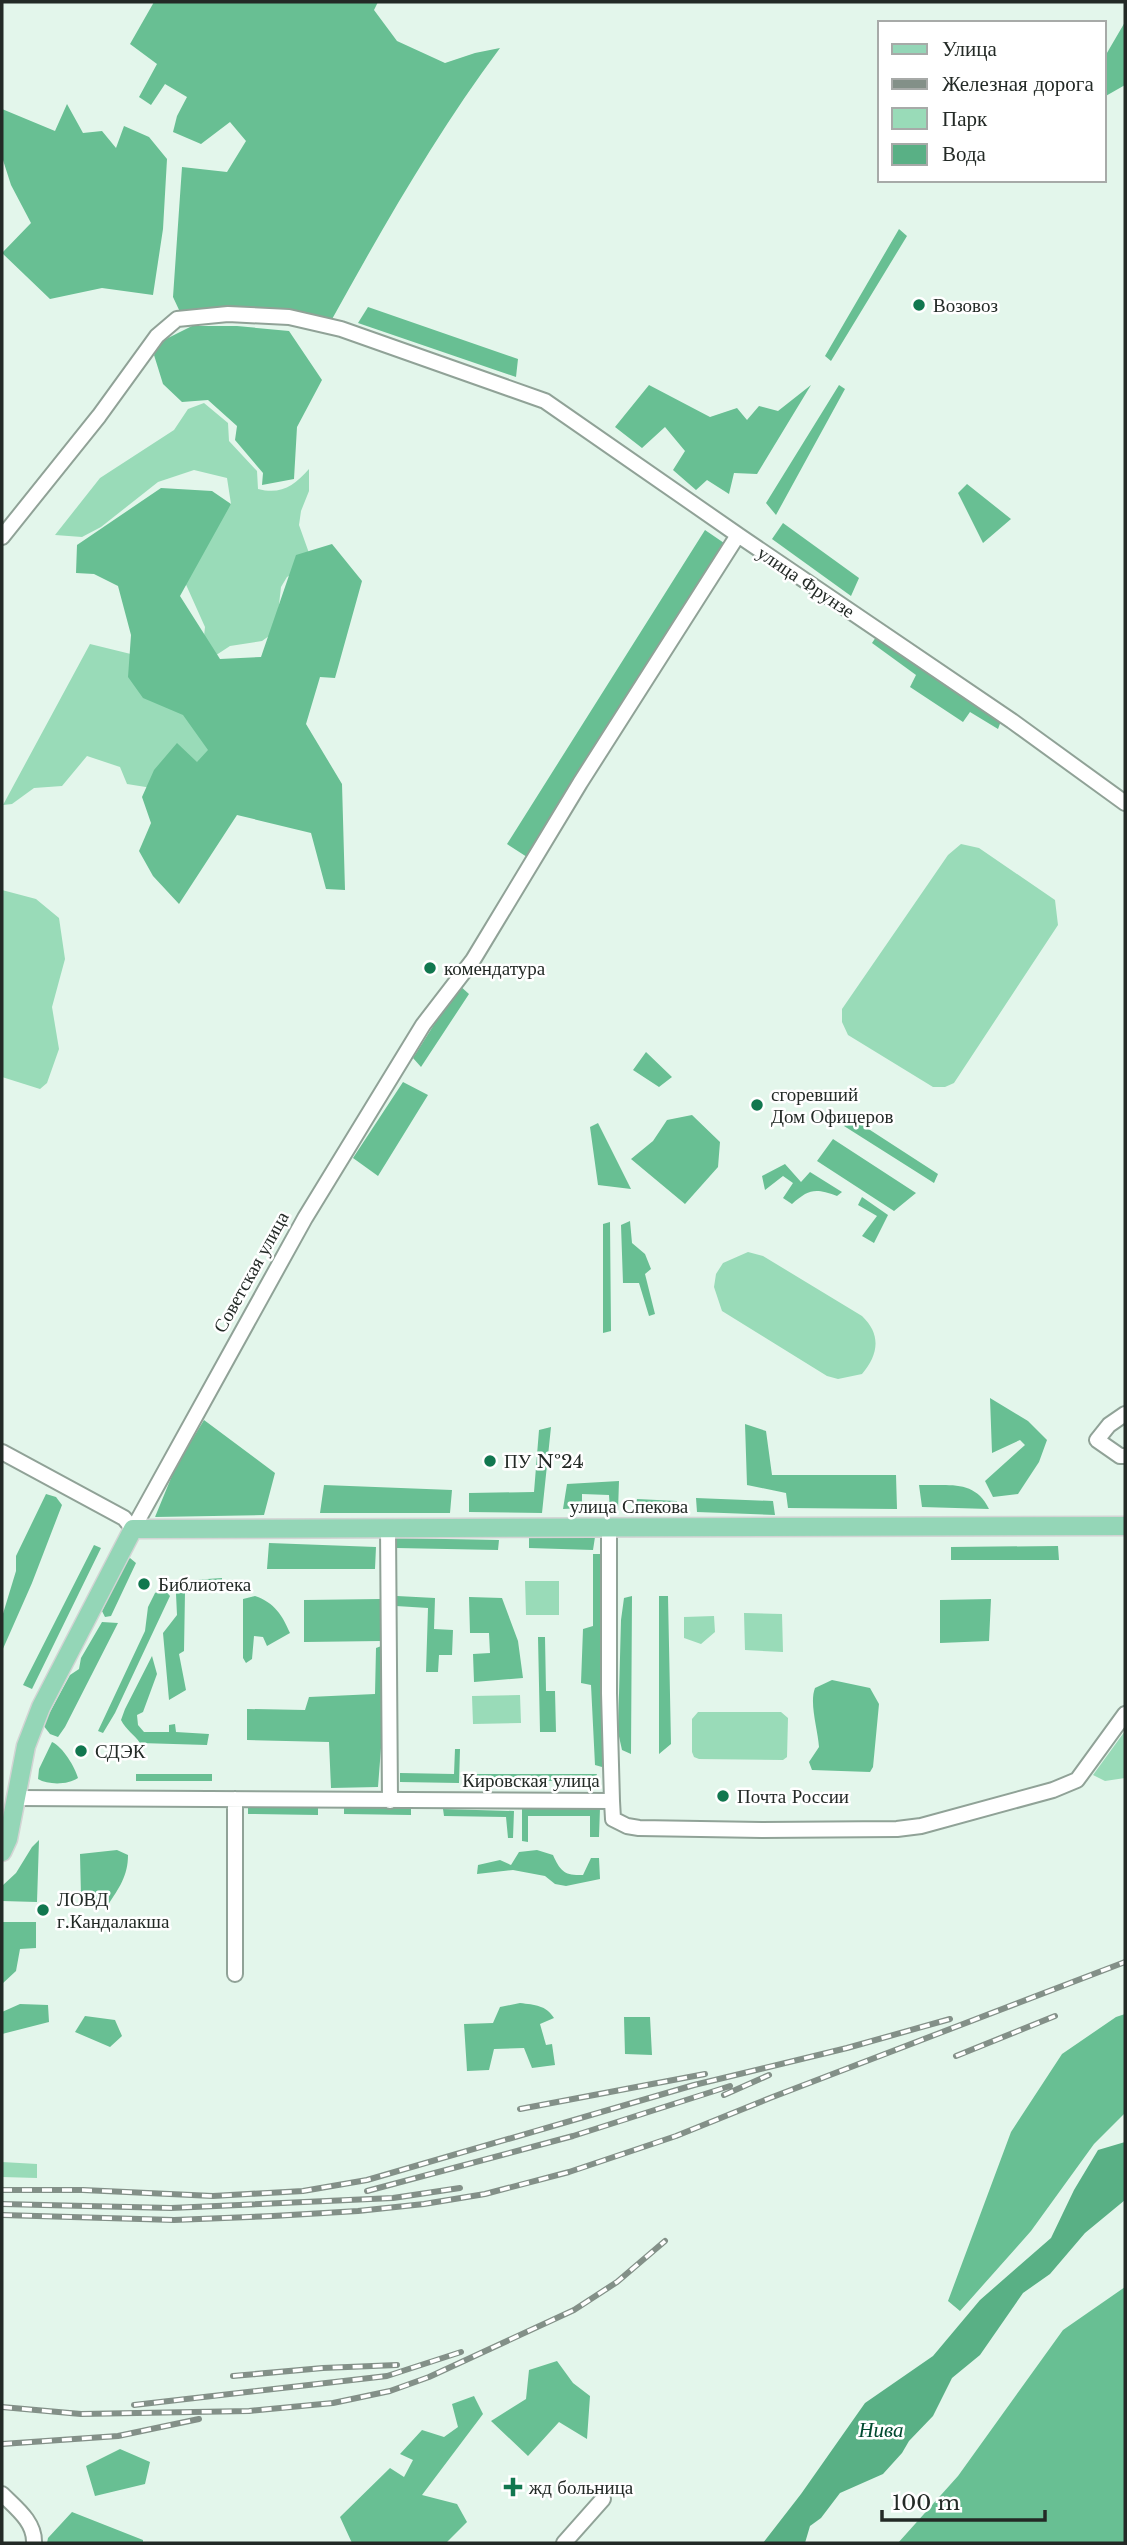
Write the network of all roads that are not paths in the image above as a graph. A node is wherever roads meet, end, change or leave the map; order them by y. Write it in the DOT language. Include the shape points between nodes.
graph roads {
  1 [pos="738,535"];
  2 [pos="2,537"];
  3 [pos="574,793"];
  4 [pos="1125,803"];
  5 [pos="1125,1414"];
  6 [pos="2,1452"];
  7 [pos="1125,1456"];
  8 [pos="1125,1526"];
  9 [pos="388,1528"];
  10 [pos="609,1528"];
  11 [pos="133,1529"];
  12 [pos="1125,1714"];
  13 [pos="16,1798"];
  14 [pos="235,1799"];
  15 [pos="390,1801"];
  16 [pos="612,1801"];
  17 [pos="2,1852"];
  18 [pos="236,1974"];
  19 [pos="2,2494"];
  20 [pos="603,2499"];
  21 [pos="34,2543"];
  22 [pos="564,2543"];
  1 -- 2 [label="street" via="545,401 341,329 289,317 228,314 177,319 157,337"];
  1 -- 3 [label="street, улица Фрунзе"];
  1 -- 4 [label="street, улица Фрунзе"];
  3 -- 11 [label="street, Советская улица" via="473,960 422,1026 305,1218"];
  5 -- 7 [label="street" via="1108,1425 1097,1440"];
  6 -- 11 [label="street" via="124,1518"];
  8 -- 10 [label="main road, улица Спекова"];
  9 -- 10 [label="main road, улица Спекова"];
  9 -- 11 [label="main road, улица Спекова"];
  9 -- 15 [label="street"];
  10 -- 16 [label="street"];
  11 -- 13 [label="main road, Советская улица" via="41,1707 26,1746"];
  12 -- 16 [label="street, Кировская улица" via="1077,1780 920,1826 639,1828 613,1819"];
  13 -- 14 [label="street, Кировская улица"];
  13 -- 17 [label="main road"];
  14 -- 15 [label="street, Кировская улица"];
  14 -- 18 [label="street"];
  15 -- 16 [label="street, Кировская улица"];
  19 -- 21 [label="street" via="23,2514 34,2533"];
  20 -- 22 [label="street"];
}
